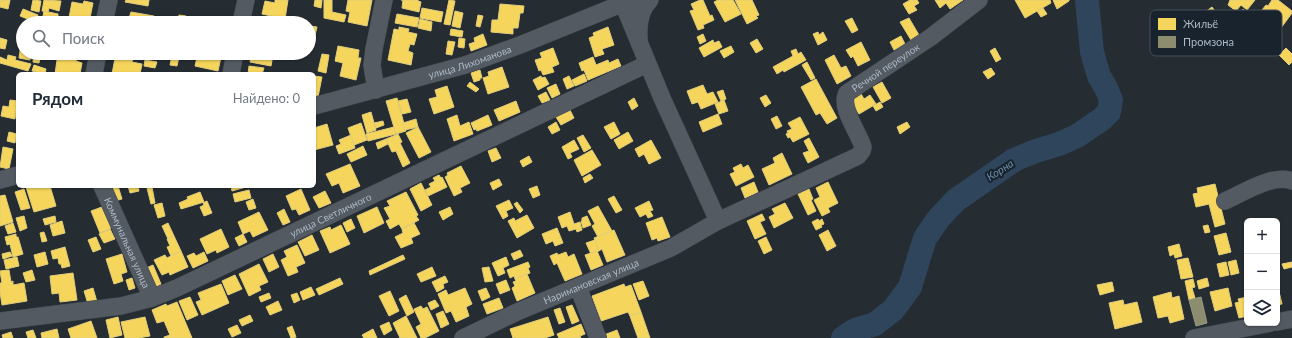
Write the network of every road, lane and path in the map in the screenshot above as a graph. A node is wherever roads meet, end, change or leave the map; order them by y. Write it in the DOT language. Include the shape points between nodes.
graph roads {
  1 [pos="109,0"];
  2 [pos="246,0"];
  3 [pos="384,0"];
  4 [pos="594,0"];
  5 [pos="650,0"];
  6 [pos="979,0"];
  7 [pos="623,1"];
  8 [pos="106,16"];
  9 [pos="243,16"];
  10 [pos="568,25"];
  11 [pos="640,47"];
  12 [pos="97,60"];
  13 [pos="234,60"];
  14 [pos="647,64"];
  15 [pos="94,72"];
  16 [pos="231,72"];
  17 [pos="376,90"];
  18 [pos="316,105"];
  19 [pos="858,156"];
  20 [pos="16,176"];
  21 [pos="0,180"];
  22 [pos="1292,181"];
  23 [pos="103,188"];
  24 [pos="1225,200"];
  25 [pos="718,221"];
  26 [pos="578,287"];
  27 [pos="152,298"];
  28 [pos="1292,319"];
  29 [pos="0,321"];
  30 [pos="1280,321"];
  31 [pos="1256,326"];
  32 [pos="463,338"];
  33 [pos="598,338"];
  34 [pos="1194,338"];
  1 -- 8 [label="street"];
  2 -- 9 [label="street"];
  3 -- 17 [label="street" via="372,65"];
  4 -- 10 [label="street" via="587,10"];
  5 -- 11 [label="street" via="644,6 640,20"];
  6 -- 19 [label="street, Речной переулок" via="931,37 846,93 845,107 863,147"];
  7 -- 10 [label="street, улица Лихоманова"];
  7 -- 11 [label="street"];
  10 -- 17 [label="street, улица Лихоманова" via="487,57"];
  11 -- 14 [label="street"];
  12 -- 15 [label="street"];
  13 -- 16 [label="street"];
  14 -- 25 [label="street"];
  14 -- 27 [label="street, улица Светличного"];
  17 -- 18 [label="street, улица Лихоманова"];
  19 -- 25 [label="street, Наримановская улица"];
  20 -- 21 [label="street"];
  22 -- 24 [label="street" via="1274,179"];
  23 -- 27 [label="street, Коммунальная улица"];
  25 -- 26 [label="street, Наримановская улица" via="671,248"];
  26 -- 32 [label="street, Наримановская улица"];
  26 -- 33 [label="street"];
  27 -- 29 [label="street, улица Светличного" via="121,306"];
  28 -- 30 [label="street"];
  31 -- 34 [label="street"];
}
